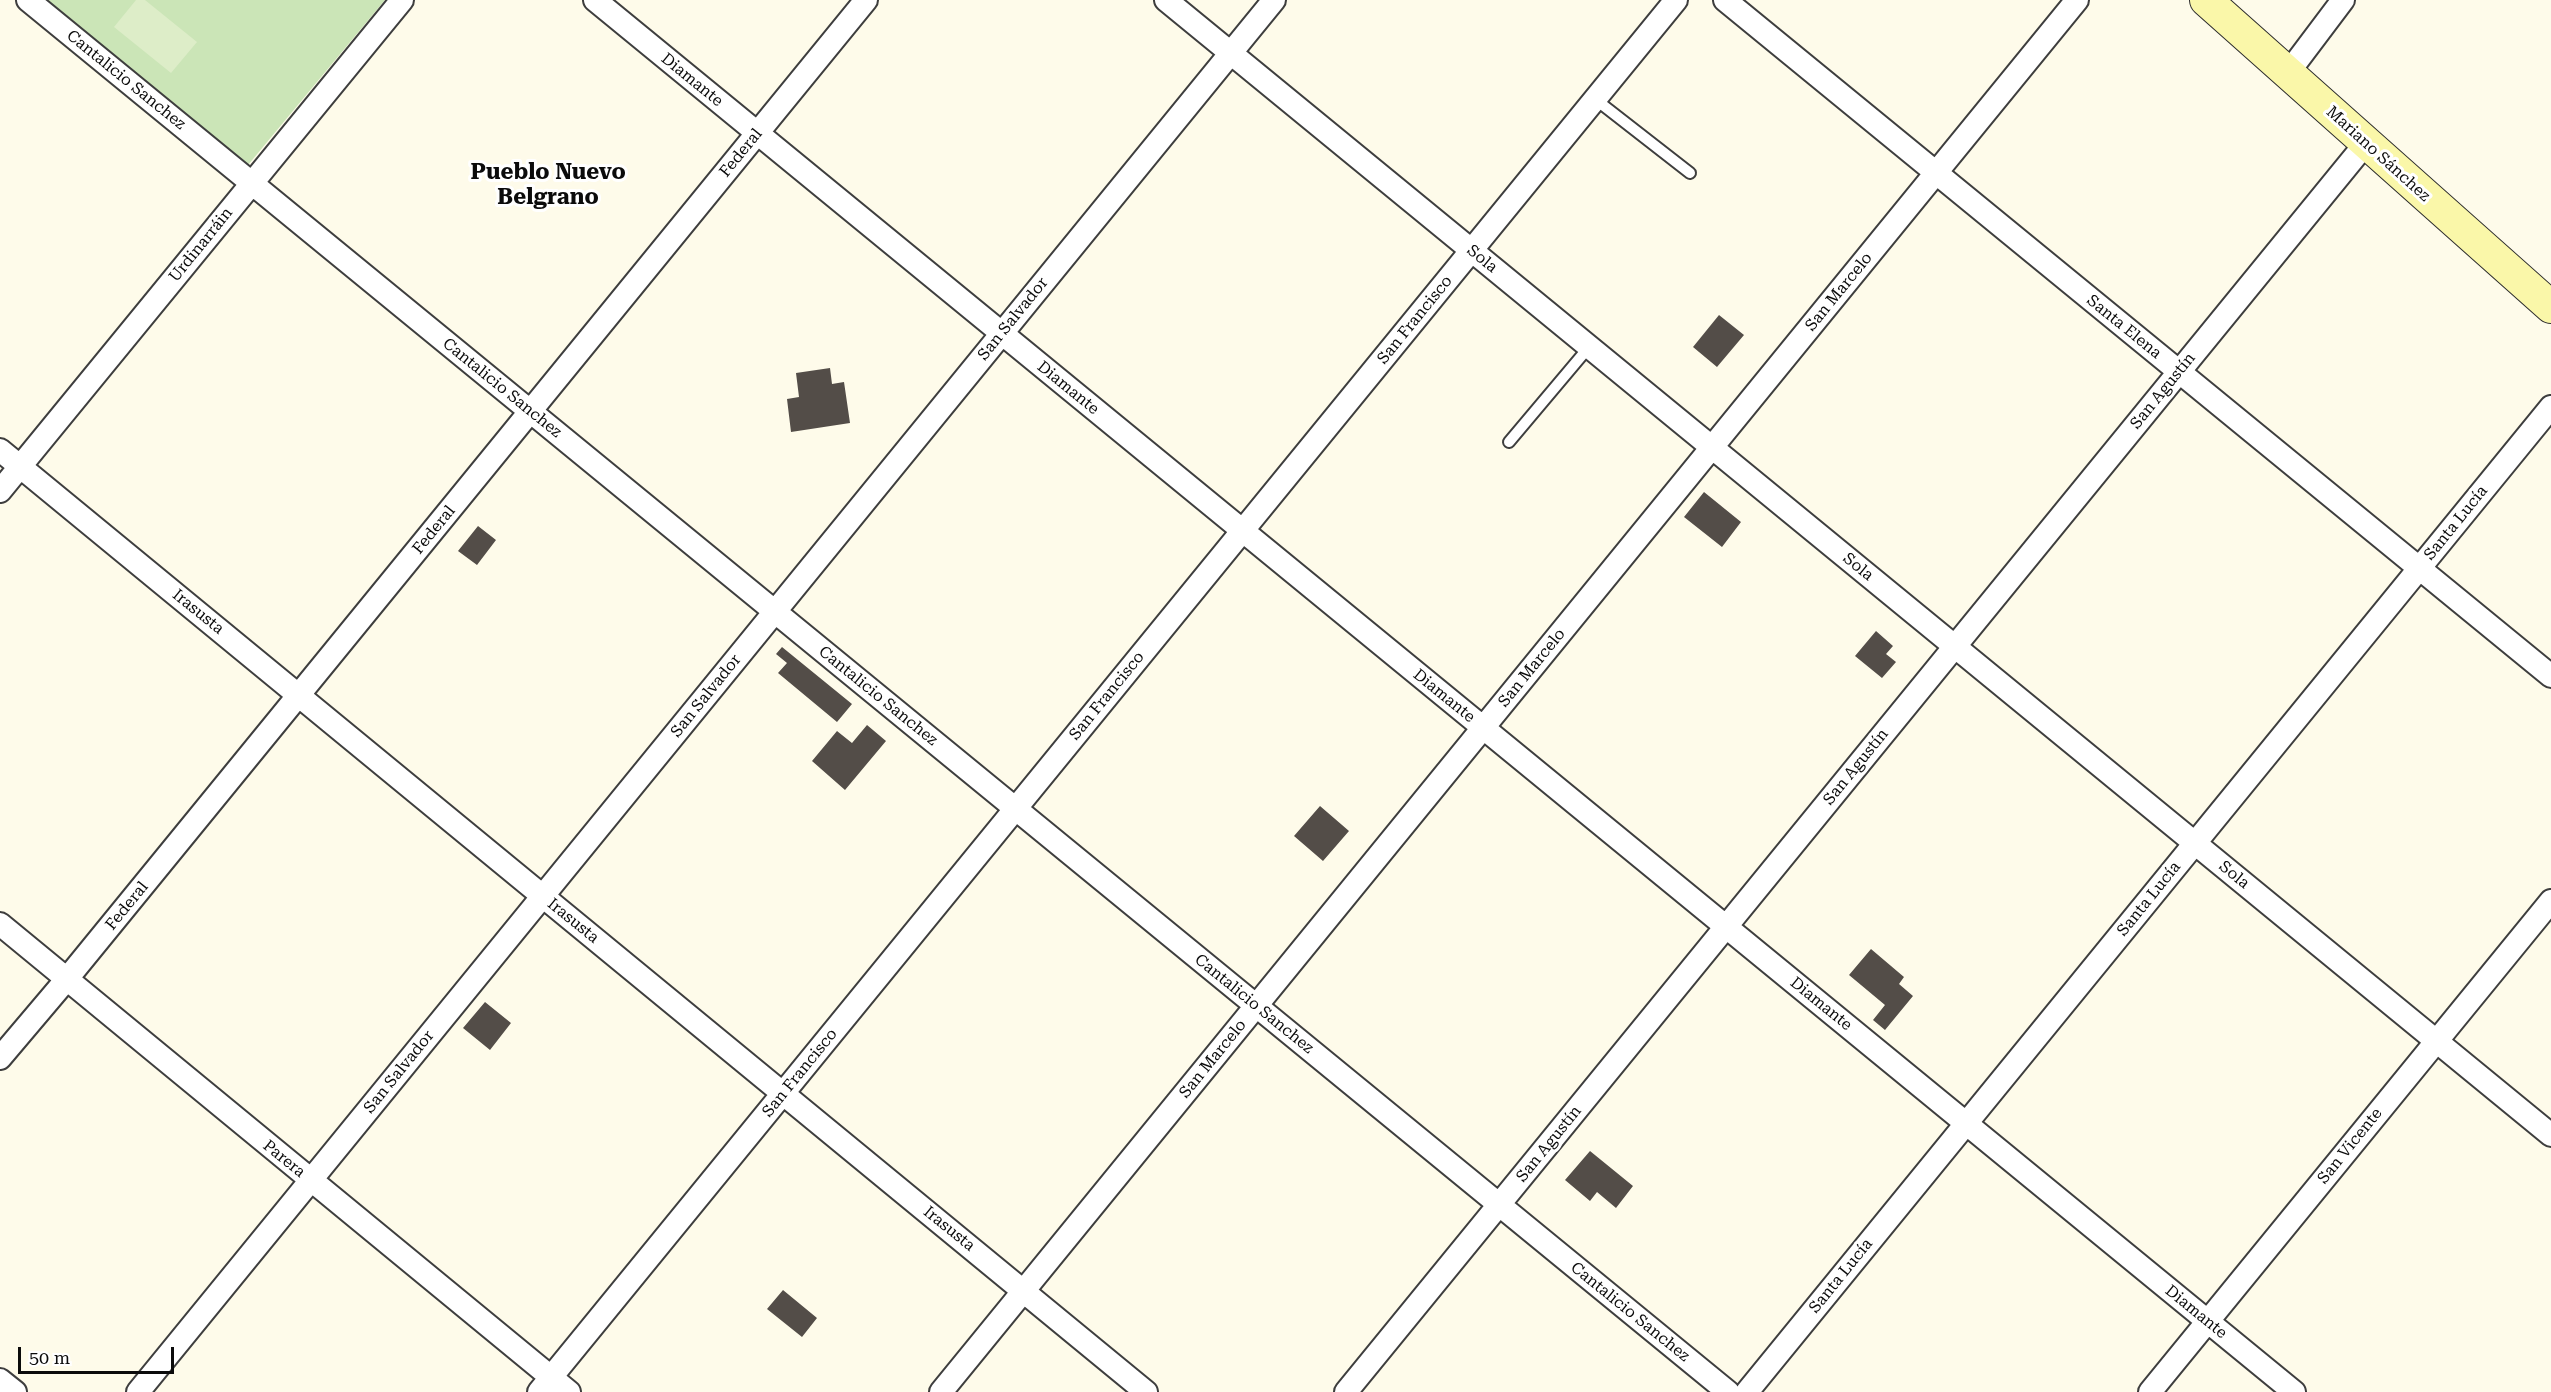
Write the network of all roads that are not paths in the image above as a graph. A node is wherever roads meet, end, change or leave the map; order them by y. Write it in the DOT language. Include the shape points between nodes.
graph roads {
  1 [pos="28,0"];
  2 [pos="402,0"];
  3 [pos="595,0"];
  4 [pos="866,0"];
  5 [pos="1166,0"];
  6 [pos="1274,0"];
  7 [pos="1676,0"];
  8 [pos="1725,0"];
  9 [pos="2077,0"];
  10 [pos="2206,0"];
  11 [pos="2343,0"];
  12 [pos="1231,53"];
  13 [pos="2288,74"];
  14 [pos="1595,99"];
  15 [pos="758,134"];
  16 [pos="2366,142"];
  17 [pos="1690,173"];
  18 [pos="1936,173"];
  19 [pos="252,184"];
  20 [pos="1471,250"];
  21 [pos="2551,307"];
  22 [pos="1002,333"];
  23 [pos="1589,347"];
  24 [pos="2179,372"];
  25 [pos="2551,406"];
  26 [pos="531,412"];
  27 [pos="1509,442"];
  28 [pos="1712,447"];
  29 [pos="0,450"];
  30 [pos="20,467"];
  31 [pos="0,491"];
  32 [pos="1242,531"];
  33 [pos="2419,568"];
  34 [pos="775,612"];
  35 [pos="1955,646"];
  36 [pos="2551,676"];
  37 [pos="299,695"];
  38 [pos="1483,728"];
  39 [pos="1015,809"];
  40 [pos="2194,843"];
  41 [pos="543,896"];
  42 [pos="2551,901"];
  43 [pos="0,924"];
  44 [pos="1726,926"];
  45 [pos="66,980"];
  46 [pos="1256,1006"];
  47 [pos="2436,1041"];
  48 [pos="0,1058"];
  49 [pos="783,1093"];
  50 [pos="1966,1123"];
  51 [pos="2551,1135"];
  52 [pos="311,1180"];
  53 [pos="1499,1205"];
  54 [pos="1023,1291"];
  55 [pos="2208,1321"];
  56 [pos="0,1380"];
  57 [pos="545,1385"];
  58 [pos="15,1392"];
  59 [pos="138,1392"];
  60 [pos="569,1392"];
  61 [pos="941,1392"];
  62 [pos="1146,1392"];
  63 [pos="1346,1392"];
  64 [pos="1728,1392"];
  65 [pos="1747,1392"];
  66 [pos="2150,1392"];
  67 [pos="2294,1392"];
  1 -- 19 [label="street, Cantalicio Sanchez"];
  2 -- 19 [label="street, Urdinarráin"];
  3 -- 15 [label="street, Diamante"];
  4 -- 15 [label="street, Federal"];
  5 -- 12 [label="street, Sola"];
  6 -- 12 [label="street, San Salvador"];
  7 -- 14 [label="street, San Francisco"];
  8 -- 18 [label="street, Santa Elena"];
  9 -- 18 [label="street, San Marcelo"];
  10 -- 13 [label="street, Mariano Sánchez"];
  11 -- 13 [label="street"];
  12 -- 20 [label="street, Sola"];
  12 -- 22 [label="street, San Salvador"];
  13 -- 16 [label="street, Mariano Sánchez"];
  14 -- 17 [label="lane"];
  14 -- 20 [label="street, San Francisco"];
  15 -- 22 [label="street, Diamante"];
  15 -- 26 [label="street, Federal"];
  16 -- 21 [label="street, Mariano Sánchez"];
  16 -- 24 [label="street, San Agustín"];
  18 -- 24 [label="street, Santa Elena"];
  18 -- 28 [label="street, San Marcelo"];
  19 -- 26 [label="street, Cantalicio Sanchez"];
  19 -- 30 [label="street, Urdinarráin"];
  20 -- 23 [label="street, Sola"];
  20 -- 32 [label="street, San Francisco"];
  22 -- 32 [label="street, Diamante"];
  22 -- 34 [label="street, San Salvador"];
  23 -- 27 [label="lane"];
  23 -- 28 [label="street, Sola"];
  24 -- 33 [label="street, Santa Elena"];
  24 -- 35 [label="street, San Agustín"];
  25 -- 33 [label="street, Santa Lucía"];
  26 -- 34 [label="street, Cantalicio Sanchez"];
  26 -- 37 [label="street, Federal"];
  28 -- 35 [label="street, Sola"];
  28 -- 38 [label="street, San Marcelo"];
  29 -- 30 [label="street, Irasusta"];
  30 -- 31 [label="street, Urdinarráin"];
  30 -- 37 [label="street, Irasusta"];
  32 -- 38 [label="street, Diamante"];
  32 -- 39 [label="street, San Francisco"];
  33 -- 36 [label="street, Santa Elena"];
  33 -- 40 [label="street, Santa Lucía"];
  34 -- 39 [label="street, Cantalicio Sanchez"];
  34 -- 41 [label="street, San Salvador"];
  35 -- 40 [label="street, Sola"];
  35 -- 44 [label="street, San Agustín"];
  37 -- 41 [label="street, Irasusta"];
  37 -- 45 [label="street, Federal"];
  38 -- 44 [label="street, Diamante"];
  38 -- 46 [label="street, San Marcelo"];
  39 -- 46 [label="street, Cantalicio Sanchez"];
  39 -- 49 [label="street, San Francisco"];
  40 -- 47 [label="street, Sola"];
  40 -- 50 [label="street, Santa Lucía"];
  41 -- 49 [label="street, Irasusta"];
  41 -- 52 [label="street, San Salvador"];
  42 -- 47 [label="street, San Vicente"];
  43 -- 45 [label="street, Parera"];
  44 -- 50 [label="street, Diamante"];
  44 -- 53 [label="street, San Agustín"];
  45 -- 48 [label="street, Federal"];
  45 -- 52 [label="street, Parera"];
  46 -- 53 [label="street, Cantalicio Sanchez"];
  46 -- 54 [label="street, San Marcelo"];
  47 -- 51 [label="street, Sola"];
  47 -- 55 [label="street, San Vicente"];
  49 -- 54 [label="street, Irasusta"];
  49 -- 57 [label="street, San Francisco"];
  50 -- 55 [label="street, Diamante"];
  50 -- 65 [label="street, Santa Lucía"];
  52 -- 57 [label="street, Parera"];
  52 -- 59 [label="street, San Salvador"];
  53 -- 63 [label="street, San Agustín"];
  53 -- 64 [label="street, Cantalicio Sanchez"];
  54 -- 61 [label="street, San Marcelo"];
  54 -- 62 [label="street, Irasusta"];
  55 -- 66 [label="street, San Vicente"];
  55 -- 67 [label="street, Diamante"];
  56 -- 58 [label="street"];
  57 -- 60 [label="street, Parera"];
}
